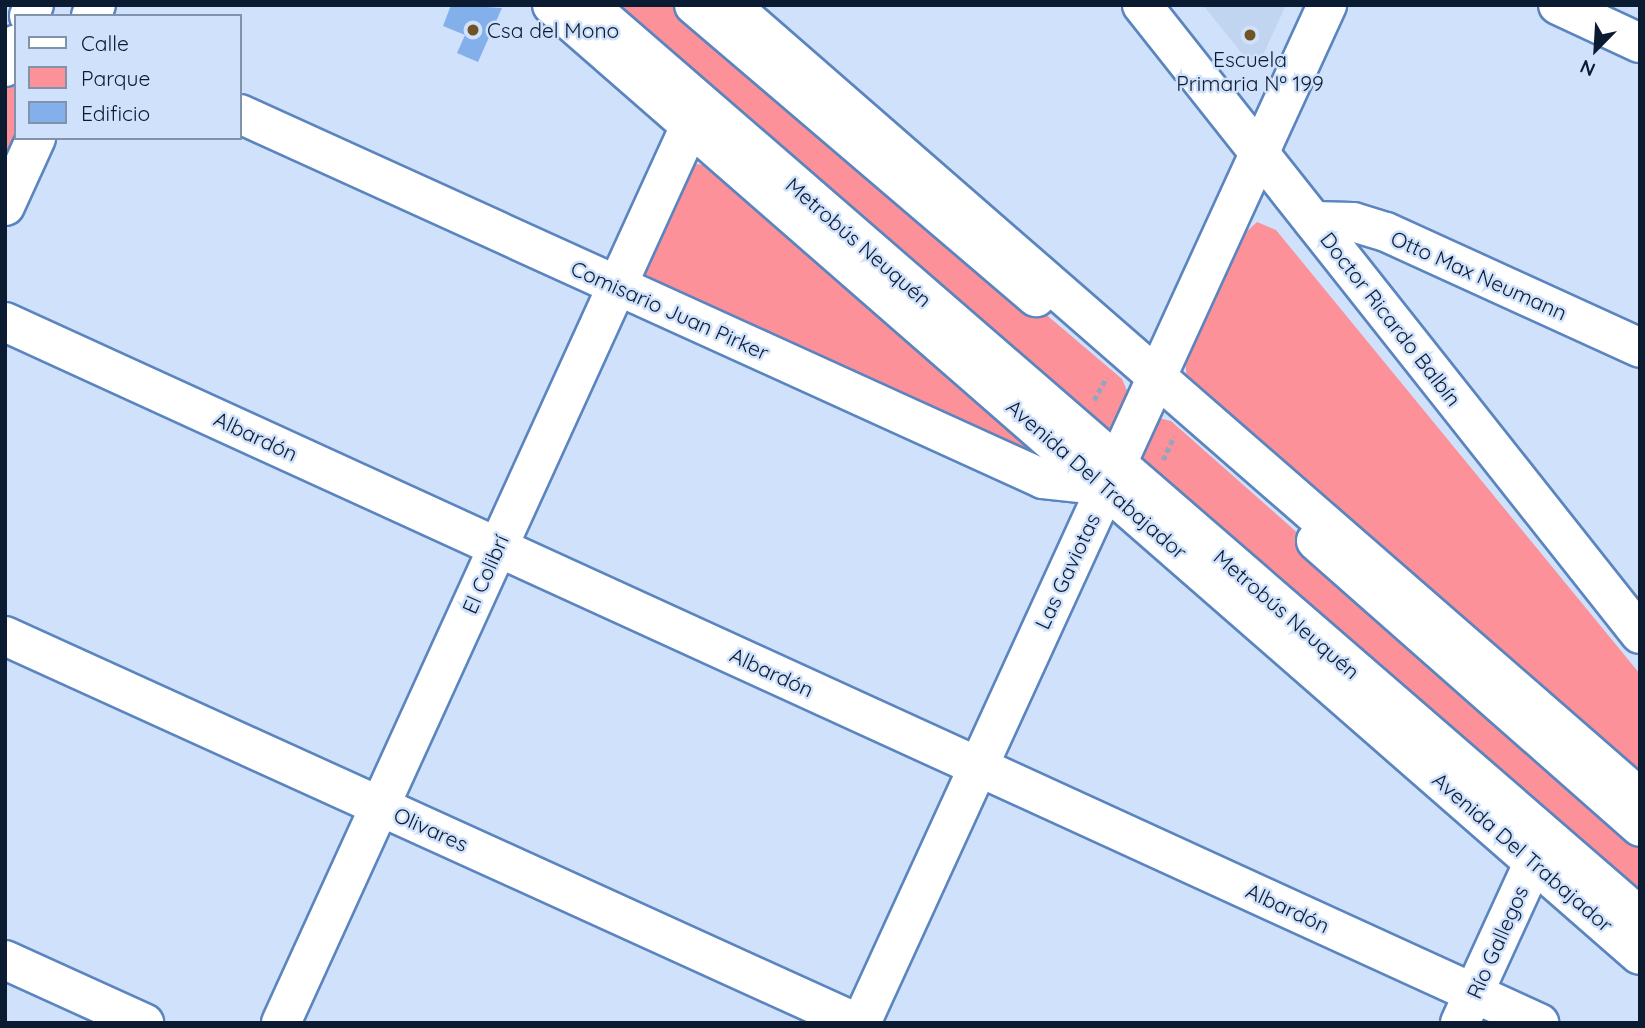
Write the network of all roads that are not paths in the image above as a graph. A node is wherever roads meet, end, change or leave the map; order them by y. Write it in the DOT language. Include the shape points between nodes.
graph roads {
  1 [pos="552,5"];
  2 [pos="588,5"];
  3 [pos="694,5"];
  4 [pos="1142,5"];
  5 [pos="1327,5"];
  6 [pos="1558,5"];
  7 [pos="5,7"];
  8 [pos="739,9"];
  9 [pos="22,14"];
  10 [pos="1640,43"];
  11 [pos="14,48"];
  12 [pos="5,66"];
  13 [pos="242,115"];
  14 [pos="690,126"];
  15 [pos="35,140"];
  16 [pos="1261,155"];
  17 [pos="5,206"];
  18 [pos="1313,221"];
  19 [pos="617,286"];
  20 [pos="5,321"];
  21 [pos="1640,348"];
  22 [pos="1153,385"];
  23 [pos="1111,477"];
  24 [pos="498,547"];
  25 [pos="1640,634"];
  26 [pos="5,636"];
  27 [pos="978,766"];
  28 [pos="1640,798"];
  29 [pos="380,806"];
  30 [pos="1640,827"];
  31 [pos="1534,861"];
  32 [pos="1640,917"];
  33 [pos="1640,955"];
  34 [pos="5,960"];
  35 [pos="1467,1008"];
  36 [pos="144,1023"];
  37 [pos="281,1023"];
  38 [pos="859,1023"];
  39 [pos="1539,1023"];
  1 -- 14 [label="street, Avenida Del Trabajador"];
  2 -- 23 [label="street, Metrobús Neuquén"];
  3 -- 22 [label="street"];
  4 -- 16 [label="street, Doctor Ricardo Balbín"];
  5 -- 16 [label="street, Las Gaviotas"];
  6 -- 10 [label="street"];
  7 -- 9 [label="street"];
  8 -- 22 [label="street"];
  11 -- 12 [label="street"];
  13 -- 19 [label="street, Comisario Juan Pirker"];
  14 -- 19 [label="street, El Colibrí"];
  14 -- 23 [label="street, Avenida Del Trabajador"];
  15 -- 17 [label="street"];
  16 -- 18 [label="street, Doctor Ricardo Balbín"];
  16 -- 22 [label="street, Las Gaviotas"];
  18 -- 21 [label="street, Otto Max Neumann" via="1353,222 1387,232"];
  18 -- 25 [label="street, Doctor Ricardo Balbín"];
  19 -- 23 [label="street, Comisario Juan Pirker" via="1043,479"];
  19 -- 24 [label="street, El Colibrí"];
  20 -- 24 [label="street, Albardón"];
  22 -- 23 [label="street, Las Gaviotas"];
  22 -- 28 [label="street"];
  22 -- 30 [label="street"];
  23 -- 27 [label="street, Las Gaviotas"];
  23 -- 31 [label="street, Avenida Del Trabajador"];
  23 -- 32 [label="street, Metrobús Neuquén"];
  24 -- 27 [label="street, Albardón"];
  24 -- 29 [label="street, El Colibrí"];
  26 -- 29 [label="street, Olivares"];
  27 -- 35 [label="street, Albardón"];
  27 -- 38 [label="street, Las Gaviotas"];
  29 -- 37 [label="street, El Colibrí"];
  29 -- 38 [label="street, Olivares"];
  31 -- 33 [label="street, Avenida Del Trabajador"];
  31 -- 35 [label="street, Río Gallegos"];
  34 -- 36 [label="street"];
  35 -- 39 [label="street, Albardón"];
}
